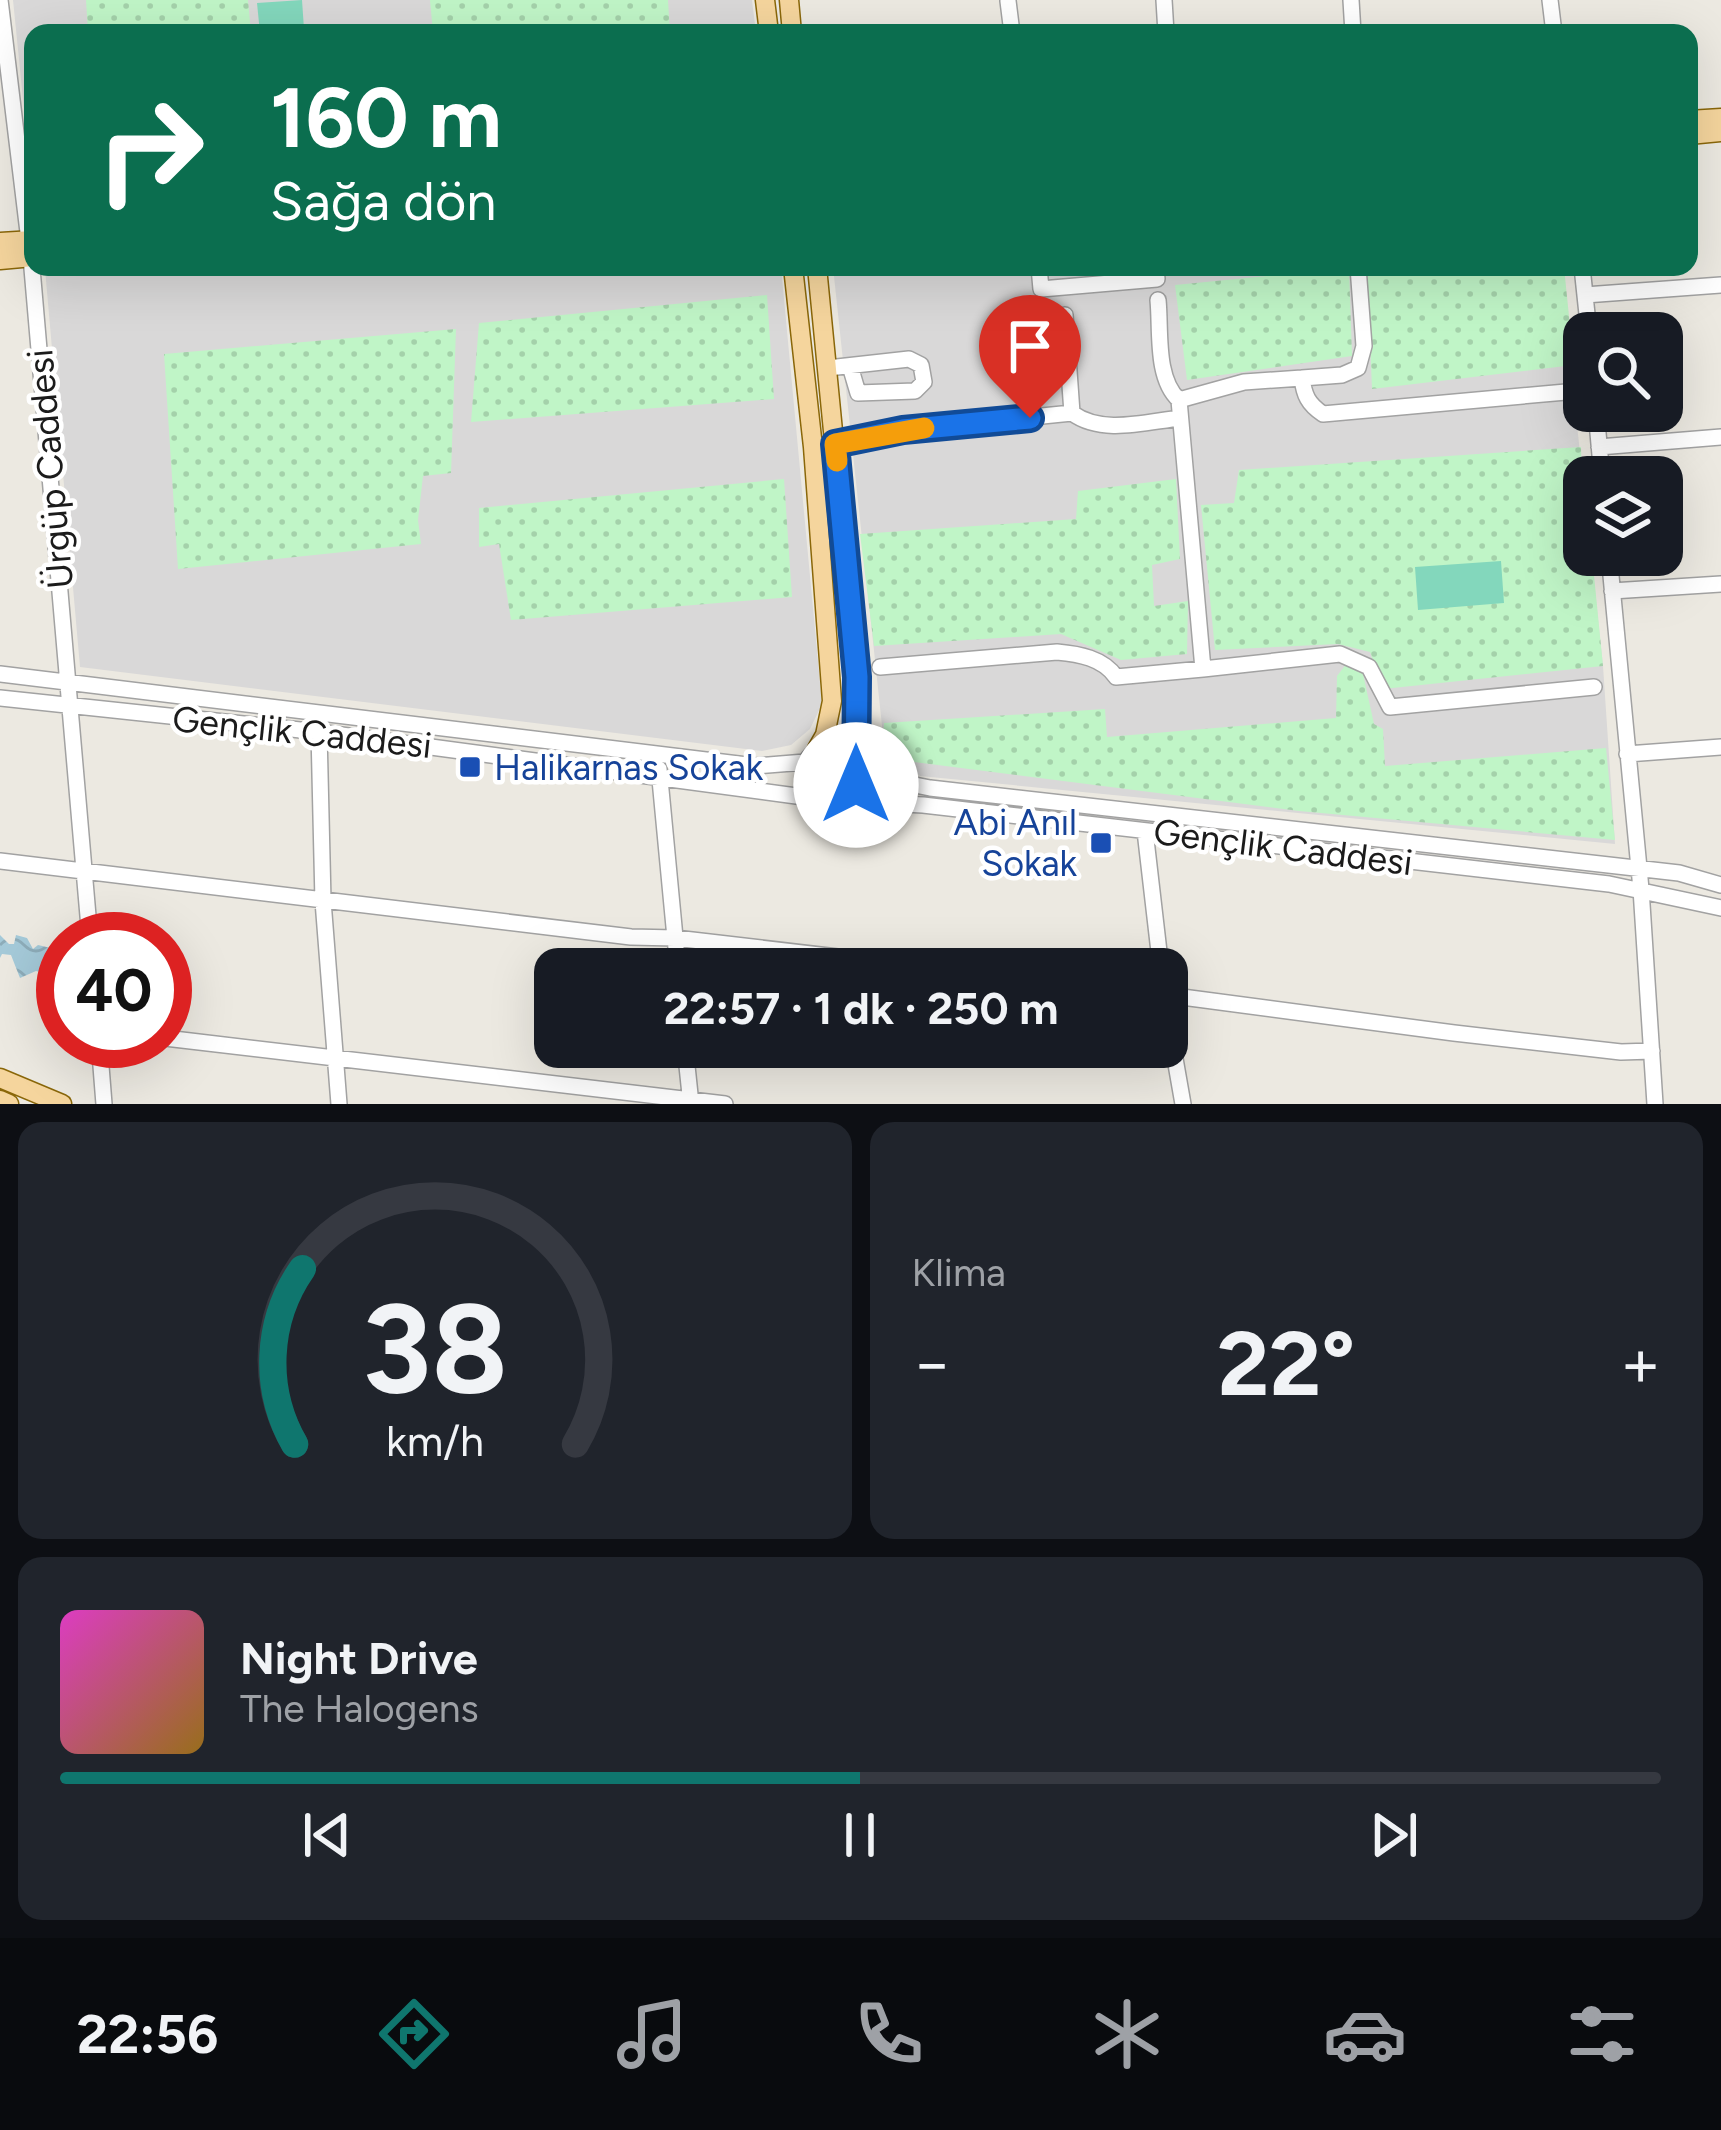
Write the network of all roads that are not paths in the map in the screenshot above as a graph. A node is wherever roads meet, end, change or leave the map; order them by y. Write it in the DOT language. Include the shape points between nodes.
graph roads {
  1 [pos="0,0"];
  2 [pos="24,193"];
  3 [pos="33,276"];
  4 [pos="794,276"];
  5 [pos="818,276"];
  6 [pos="1040,276"];
  7 [pos="1157,276"];
  8 [pos="1359,276"];
  9 [pos="1583,276"];
  10 [pos="1721,285"];
  11 [pos="1585,296"];
  12 [pos="1158,300"];
  13 [pos="1587,312"];
  14 [pos="1065,315"];
  15 [pos="850,365"];
  16 [pos="828,368"];
  17 [pos="1302,378"];
  18 [pos="1563,392"];
  19 [pos="1179,400"];
  20 [pos="1072,413"];
  21 [pos="1180,418"];
  22 [pos="1598,432"];
  23 [pos="1721,437"];
  24 [pos="835,444"];
  25 [pos="813,447"];
  26 [pos="1599,447"];
  27 [pos="1600,456"];
  28 [pos="1611,576"];
  29 [pos="1721,584"];
  30 [pos="1612,591"];
  31 [pos="880,667"];
  32 [pos="1203,669"];
  33 [pos="0,674"];
  34 [pos="69,683"];
  35 [pos="1594,687"];
  36 [pos="0,698"];
  37 [pos="71,708"];
  38 [pos="320,732"];
  39 [pos="1721,747"];
  40 [pos="660,752"];
  41 [pos="1628,754"];
  42 [pos="811,756"];
  43 [pos="857,761"];
  44 [pos="658,776"];
  45 [pos="818,796"];
  46 [pos="844,798"];
  47 [pos="1145,831"];
  48 [pos="0,861"];
  49 [pos="1639,868"];
  50 [pos="85,872"];
  51 [pos="1721,885"];
  52 [pos="1641,889"];
  53 [pos="323,901"];
  54 [pos="1721,908"];
  55 [pos="89,912"];
  56 [pos="675,938"];
  57 [pos="676,948"];
  58 [pos="760,948"];
  59 [pos="1159,948"];
  60 [pos="1188,998"];
  61 [pos="192,1042"];
  62 [pos="1652,1051"];
  63 [pos="336,1057"];
  64 [pos="101,1068"];
  65 [pos="687,1068"];
  66 [pos="1177,1068"];
  67 [pos="0,1078"];
  68 [pos="0,1100"];
  69 [pos="690,1102"];
  70 [pos="9,1104"];
  71 [pos="62,1104"];
  72 [pos="104,1104"];
  73 [pos="339,1104"];
  74 [pos="725,1104"];
  75 [pos="1183,1104"];
  76 [pos="1655,1104"];
  1 -- 2 [label="street, Ürgüp Caddesi"];
  3 -- 34 [label="street, Ürgüp Caddesi"];
  4 -- 25 [label="main road"];
  5 -- 16 [label="main road"];
  6 -- 7 [label="street" via="1041,289"];
  8 -- 17 [label="street" via="1358,368"];
  9 -- 11 [label="street"];
  10 -- 11 [label="street"];
  11 -- 13 [label="street"];
  12 -- 19 [label="street" via="1164,370"];
  14 -- 20 [label="street"];
  15 -- 15 [label="street" via="908,359 921,365 924,382 915,391 858,394"];
  15 -- 16 [label="street"];
  16 -- 24 [label="main road"];
  17 -- 18 [label="street" via="1304,394 1323,413"];
  17 -- 19 [label="street" via="1244,382"];
  19 -- 21 [label="street"];
  20 -- 21 [label="street" via="1112,426"];
  20 -- 24 [label="street"];
  21 -- 32 [label="street"];
  22 -- 26 [label="street"];
  23 -- 26 [label="street"];
  24 -- 25 [label="street"];
  24 -- 43 [label="main road"];
  25 -- 42 [label="main road" via="832,701"];
  26 -- 27 [label="street"];
  28 -- 30 [label="street"];
  29 -- 30 [label="street"];
  30 -- 41 [label="street"];
  31 -- 32 [label="street" via="1057,652 1108,665 1116,677"];
  32 -- 35 [label="street" via="1340,655 1369,668 1390,707"];
  33 -- 34 [label="street, Gençlik Caddesi"];
  34 -- 37 [label="street, Ürgüp Caddesi"];
  34 -- 40 [label="street, Gençlik Caddesi"];
  36 -- 37 [label="street, Gençlik Caddesi"];
  37 -- 38 [label="street, Gençlik Caddesi"];
  37 -- 50 [label="street, Ürgüp Caddesi"];
  38 -- 44 [label="street, Gençlik Caddesi"];
  38 -- 53 [label="street"];
  39 -- 41 [label="street"];
  40 -- 42 [label="street, Gençlik Caddesi" via="755,766"];
  40 -- 44 [label="street"];
  41 -- 49 [label="street"];
  42 -- 43 [label="street" via="834,745"];
  42 -- 45 [label="street" via="806,782"];
  43 -- 46 [label="street" via="856,785"];
  43 -- 49 [label="street, Gençlik Caddesi" via="930,788"];
  44 -- 45 [label="street, Gençlik Caddesi"];
  44 -- 56 [label="street"];
  45 -- 46 [label="street"];
  46 -- 47 [label="street, Gençlik Caddesi"];
  47 -- 52 [label="street, Gençlik Caddesi"];
  47 -- 59 [label="street"];
  48 -- 50 [label="street"];
  49 -- 51 [label="street, Gençlik Caddesi"];
  49 -- 52 [label="street"];
  50 -- 53 [label="street"];
  50 -- 55 [label="street, Ürgüp Caddesi"];
  52 -- 54 [label="street, Gençlik Caddesi"];
  52 -- 62 [label="street"];
  53 -- 56 [label="street"];
  53 -- 63 [label="street"];
  56 -- 57 [label="street"];
  56 -- 58 [label="street"];
  60 -- 62 [label="street"];
  61 -- 63 [label="street"];
  62 -- 76 [label="street"];
  63 -- 69 [label="street"];
  63 -- 73 [label="street"];
  64 -- 72 [label="street"];
  65 -- 69 [label="street"];
  66 -- 75 [label="street"];
  67 -- 71 [label="main road"];
  68 -- 70 [label="main road"];
  69 -- 74 [label="street"];
}
